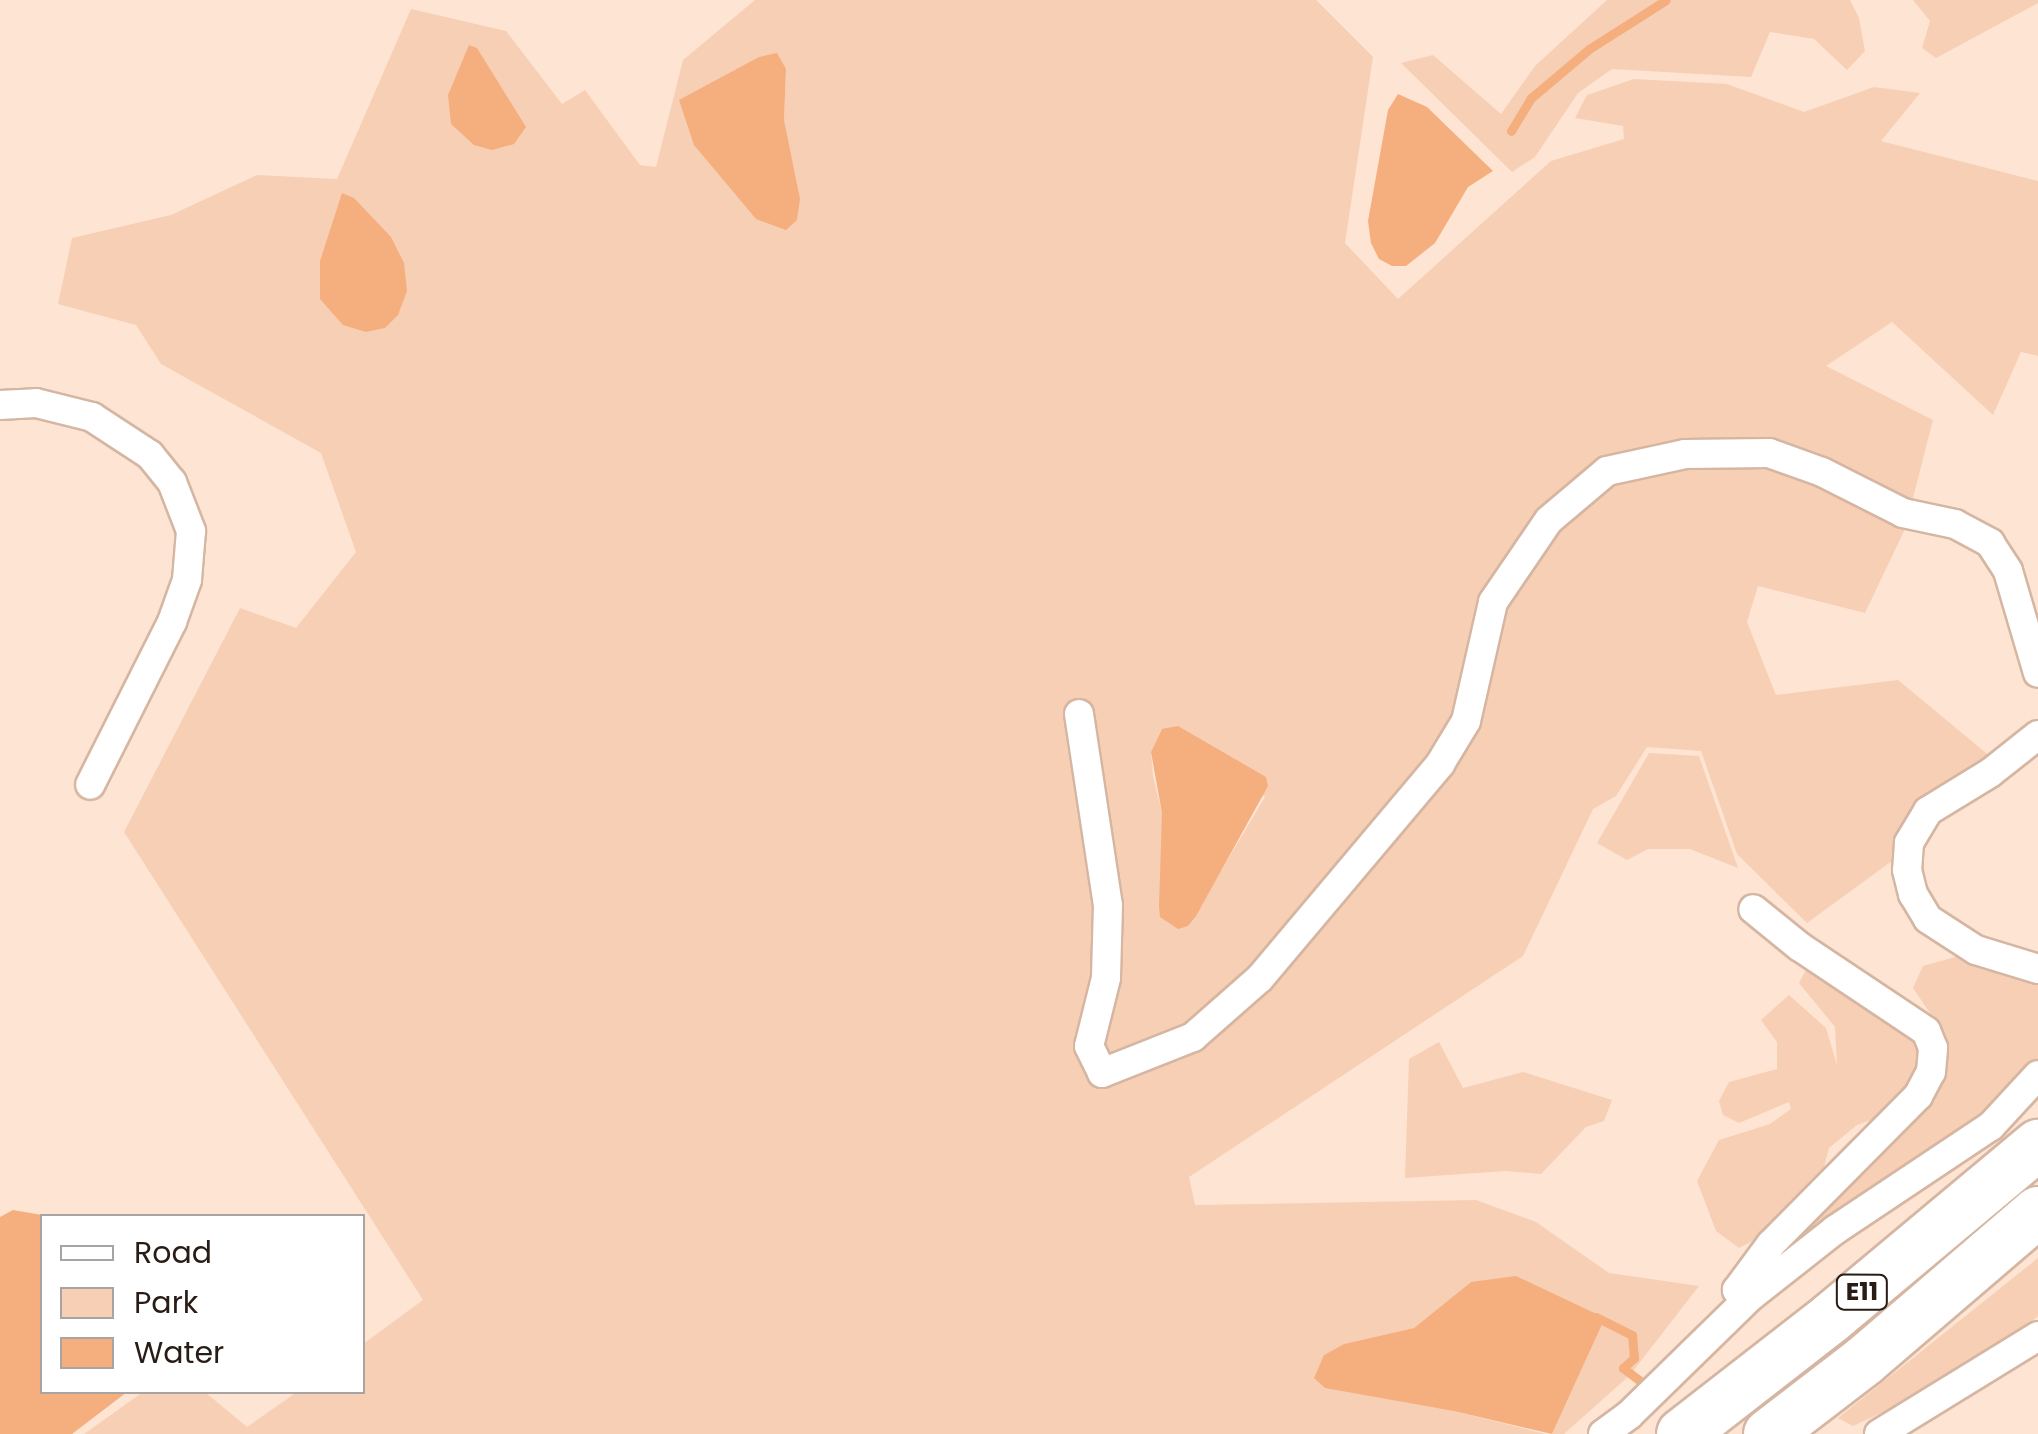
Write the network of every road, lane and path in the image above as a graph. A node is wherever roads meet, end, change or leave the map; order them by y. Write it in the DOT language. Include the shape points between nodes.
graph roads {
  1 [pos="0,404"];
  2 [pos="2038,673"];
  3 [pos="1079,714"];
  4 [pos="2038,735"];
  5 [pos="90,786"];
  6 [pos="1753,910"];
  7 [pos="2038,970"];
  8 [pos="2038,1075"];
  9 [pos="2038,1144"];
  10 [pos="2038,1212"];
  11 [pos="1746,1301"];
  12 [pos="2038,1336"];
  13 [pos="1603,1434"];
  14 [pos="1682,1434"];
  15 [pos="1769,1434"];
  16 [pos="1880,1434"];
  1 -- 5 [label="street" via="36,403 92,417 150,455 172,482 191,531 187,580 172,622"];
  2 -- 3 [label="street" via="2008,571 1990,543 1955,524 1903,513 1769,453 1685,454 1607,472 1549,520 1493,602 1466,721 1440,764 1260,978 1193,1036 1102,1072 1089,1046 1106,978 1108,906"];
  4 -- 7 [label="street" via="1928,811 1909,842 1907,870 1928,919 1976,950"];
  6 -- 11 [label="street" via="1926,1031 1933,1048 1931,1072 1918,1096 1771,1244 1737,1290"];
  8 -- 11 [label="street" via="1991,1126 1835,1230"];
  9 -- 14 [label="highway, E11"];
  10 -- 15 [label="highway, E11"];
  11 -- 13 [label="street"];
  12 -- 16 [label="street"];
}
